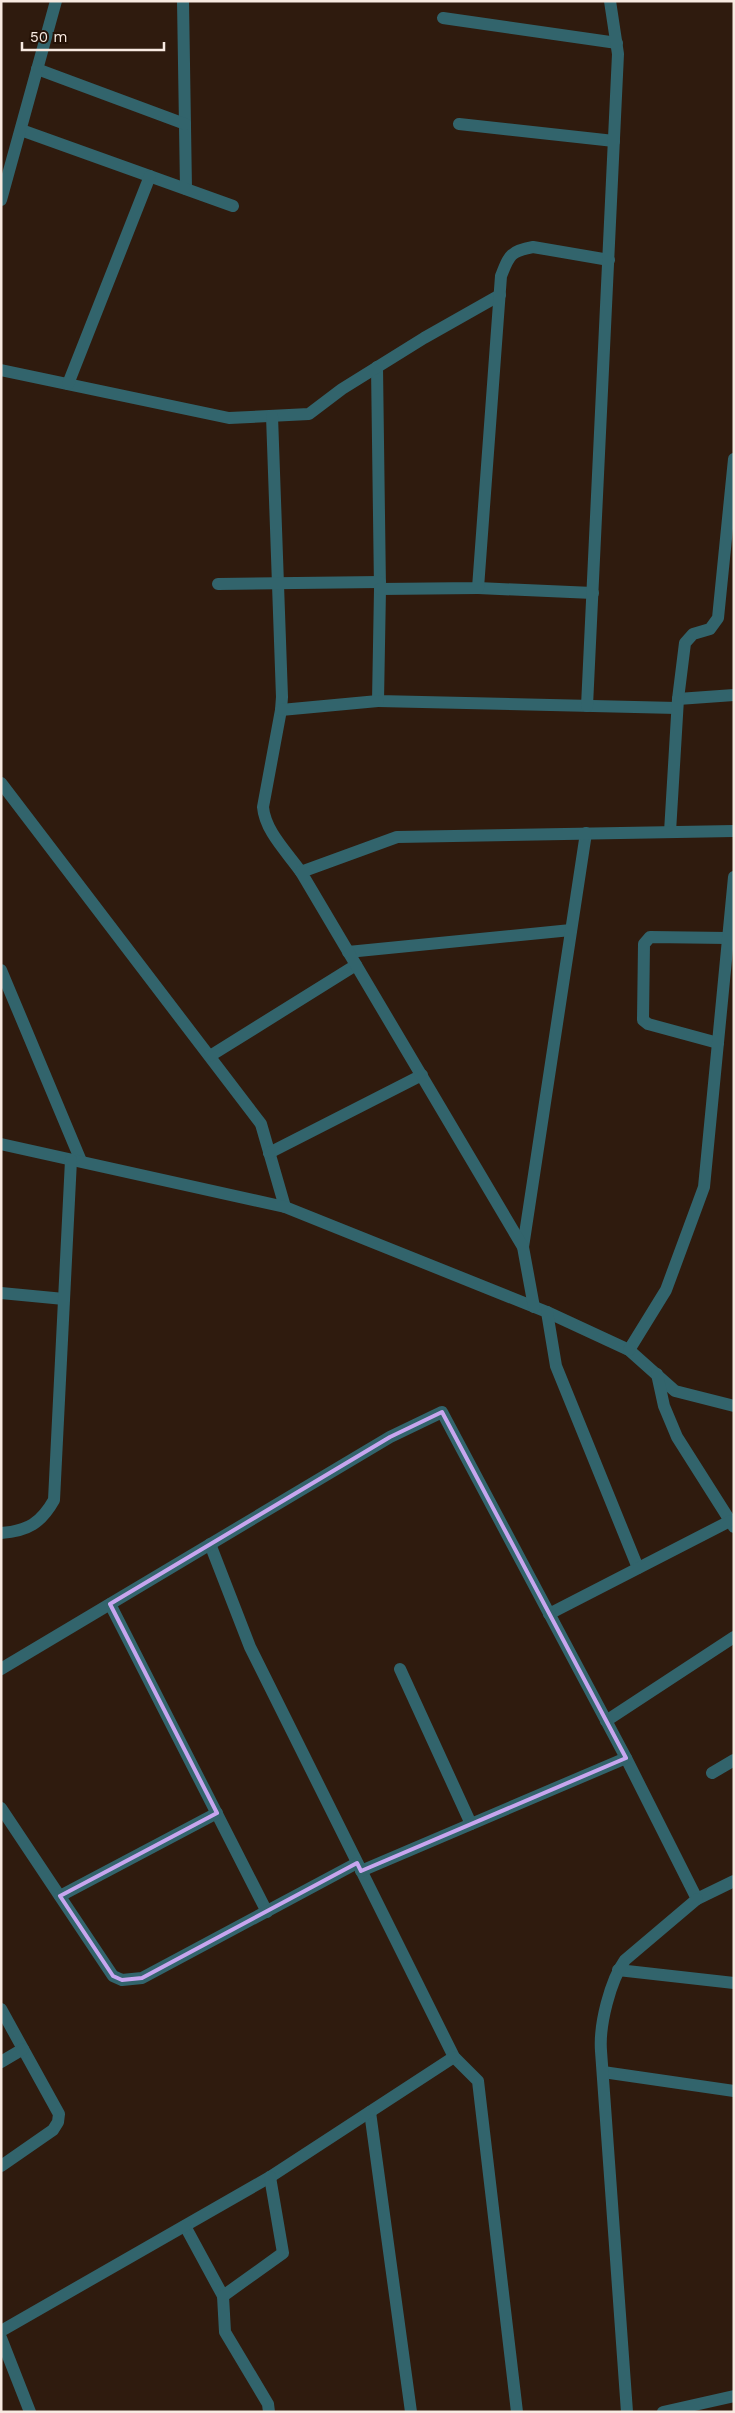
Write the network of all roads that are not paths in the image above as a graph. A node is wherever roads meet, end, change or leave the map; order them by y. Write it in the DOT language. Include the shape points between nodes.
graph roads {
  1 [pos="56,1"];
  2 [pos="183,1"];
  3 [pos="610,1"];
  4 [pos="443,18"];
  5 [pos="616,42"];
  6 [pos="38,69"];
  7 [pos="185,124"];
  8 [pos="459,124"];
  9 [pos="21,130"];
  10 [pos="614,141"];
  11 [pos="150,176"];
  12 [pos="186,189"];
  13 [pos="1,200"];
  14 [pos="233,206"];
  15 [pos="609,260"];
  16 [pos="500,296"];
  17 [pos="377,367"];
  18 [pos="1,370"];
  19 [pos="68,384"];
  20 [pos="272,416"];
  21 [pos="734,460"];
  22 [pos="278,582"];
  23 [pos="218,584"];
  24 [pos="380,585"];
  25 [pos="478,588"];
  26 [pos="593,593"];
  27 [pos="734,694"];
  28 [pos="378,701"];
  29 [pos="678,703"];
  30 [pos="588,706"];
  31 [pos="281,710"];
  32 [pos="1,782"];
  33 [pos="734,831"];
  34 [pos="670,832"];
  35 [pos="586,834"];
  36 [pos="301,872"];
  37 [pos="734,877"];
  38 [pos="572,930"];
  39 [pos="728,938"];
  40 [pos="348,952"];
  41 [pos="356,965"];
  42 [pos="1,970"];
  43 [pos="718,1043"];
  44 [pos="210,1056"];
  45 [pos="422,1075"];
  46 [pos="1,1144"];
  47 [pos="269,1153"];
  48 [pos="76,1160"];
  49 [pos="285,1207"];
  50 [pos="523,1247"];
  51 [pos="1,1293"];
  52 [pos="64,1299"];
  53 [pos="534,1307"];
  54 [pos="547,1312"];
  55 [pos="629,1350"];
  56 [pos="656,1374"];
  57 [pos="734,1406"];
  58 [pos="732,1524"];
  59 [pos="1,1533"];
  60 [pos="210,1544"];
  61 [pos="638,1568"];
  62 [pos="110,1604"];
  63 [pos="549,1614"];
  64 [pos="734,1637"];
  65 [pos="1,1669"];
  66 [pos="400,1669"];
  67 [pos="606,1721"];
  68 [pos="626,1758"];
  69 [pos="734,1760"];
  70 [pos="712,1773"];
  71 [pos="1,1808"];
  72 [pos="217,1813"];
  73 [pos="471,1824"];
  74 [pos="359,1867"];
  75 [pos="734,1881"];
  76 [pos="60,1896"];
  77 [pos="697,1899"];
  78 [pos="267,1912"];
  79 [pos="618,1970"];
  80 [pos="734,1982"];
  81 [pos="1,2009"];
  82 [pos="23,2049"];
  83 [pos="454,2057"];
  84 [pos="1,2062"];
  85 [pos="603,2072"];
  86 [pos="734,2091"];
  87 [pos="370,2112"];
  88 [pos="1,2166"];
  89 [pos="270,2177"];
  90 [pos="185,2226"];
  91 [pos="223,2296"];
  92 [pos="1,2331"];
  93 [pos="1,2338"];
  94 [pos="6,2366"];
  95 [pos="734,2396"];
  96 [pos="30,2412"];
  97 [pos="269,2412"];
  98 [pos="411,2412"];
  99 [pos="518,2412"];
  100 [pos="627,2412"];
  101 [pos="663,2412"];
  1 -- 6 [label="street"];
  2 -- 7 [label="street"];
  3 -- 5 [label="street"];
  4 -- 5 [label="street"];
  5 -- 10 [label="street"];
  6 -- 7 [label="street"];
  6 -- 9 [label="street"];
  7 -- 12 [label="street"];
  8 -- 10 [label="street"];
  9 -- 11 [label="street"];
  9 -- 13 [label="street"];
  10 -- 15 [label="street"];
  11 -- 12 [label="street"];
  11 -- 19 [label="street"];
  12 -- 14 [label="street"];
  15 -- 16 [label="street" via="521,249 509,256 501,276"];
  15 -- 26 [label="street"];
  16 -- 17 [label="street"];
  16 -- 25 [label="street"];
  17 -- 20 [label="street" via="309,414"];
  17 -- 24 [label="street"];
  18 -- 19 [label="street"];
  19 -- 20 [label="street" via="229,418"];
  20 -- 22 [label="street"];
  21 -- 29 [label="street" via="718,618 710,629 693,634 685,643"];
  22 -- 23 [label="street"];
  22 -- 24 [label="street"];
  22 -- 31 [label="street"];
  24 -- 25 [label="street"];
  24 -- 28 [label="street"];
  25 -- 26 [label="street"];
  26 -- 30 [label="street"];
  27 -- 29 [label="street"];
  28 -- 30 [label="street"];
  28 -- 31 [label="street"];
  29 -- 30 [label="street"];
  29 -- 34 [label="street"];
  31 -- 36 [label="street" via="263,807 264,818"];
  32 -- 44 [label="street"];
  33 -- 34 [label="street"];
  34 -- 35 [label="street"];
  35 -- 36 [label="street" via="397,837"];
  35 -- 38 [label="street"];
  36 -- 40 [label="street"];
  37 -- 39 [label="street"];
  38 -- 40 [label="street"];
  38 -- 50 [label="street"];
  39 -- 43 [label="street"];
  39 -- 43 [label="street" via="650,936 644,944 643,1020"];
  40 -- 41 [label="street"];
  41 -- 44 [label="street"];
  41 -- 45 [label="street"];
  42 -- 48 [label="street"];
  43 -- 55 [label="street" via="704,1187 666,1290"];
  44 -- 47 [label="street" via="261,1124"];
  45 -- 47 [label="street"];
  45 -- 50 [label="street"];
  46 -- 48 [label="street"];
  47 -- 49 [label="street"];
  48 -- 49 [label="street"];
  48 -- 52 [label="street"];
  49 -- 53 [label="street"];
  50 -- 53 [label="street"];
  51 -- 52 [label="street"];
  52 -- 59 [label="street" via="54,1500 46,1514 32,1525 16,1532"];
  53 -- 54 [label="street"];
  54 -- 55 [label="street"];
  54 -- 61 [label="street" via="556,1366"];
  55 -- 56 [label="street"];
  56 -- 57 [label="street" via="675,1390"];
  56 -- 58 [label="street" via="664,1406 677,1437"];
  58 -- 61 [label="street"];
  60 -- 62 [label="street"];
  60 -- 63 [label="street" via="390,1436 442,1412"];
  60 -- 74 [label="street" via="250,1647"];
  61 -- 63 [label="street"];
  62 -- 65 [label="street"];
  62 -- 72 [label="street"];
  63 -- 67 [label="street"];
  64 -- 67 [label="street"];
  66 -- 73 [label="street"];
  67 -- 68 [label="street"];
  68 -- 73 [label="street"];
  68 -- 77 [label="street"];
  69 -- 70 [label="street"];
  71 -- 76 [label="street"];
  72 -- 76 [label="street"];
  72 -- 78 [label="street"];
  73 -- 74 [label="street"];
  74 -- 78 [label="street"];
  74 -- 83 [label="street"];
  75 -- 77 [label="street"];
  76 -- 78 [label="street" via="113,1976 122,1980 142,1978"];
  77 -- 79 [label="street" via="625,1960"];
  79 -- 80 [label="street"];
  79 -- 85 [label="street" via="601,2027"];
  81 -- 82 [label="street"];
  82 -- 84 [label="street"];
  82 -- 88 [label="street" via="59,2114 58,2122 53,2130"];
  83 -- 87 [label="street"];
  83 -- 99 [label="street" via="478,2080"];
  85 -- 86 [label="street"];
  85 -- 100 [label="street"];
  87 -- 89 [label="street"];
  87 -- 98 [label="street"];
  89 -- 90 [label="street"];
  89 -- 91 [label="street" via="283,2253"];
  90 -- 91 [label="street"];
  90 -- 92 [label="street"];
  91 -- 97 [label="street" via="224,2332 268,2404"];
  93 -- 94 [label="street"];
  94 -- 96 [label="street"];
  95 -- 101 [label="street"];
}
